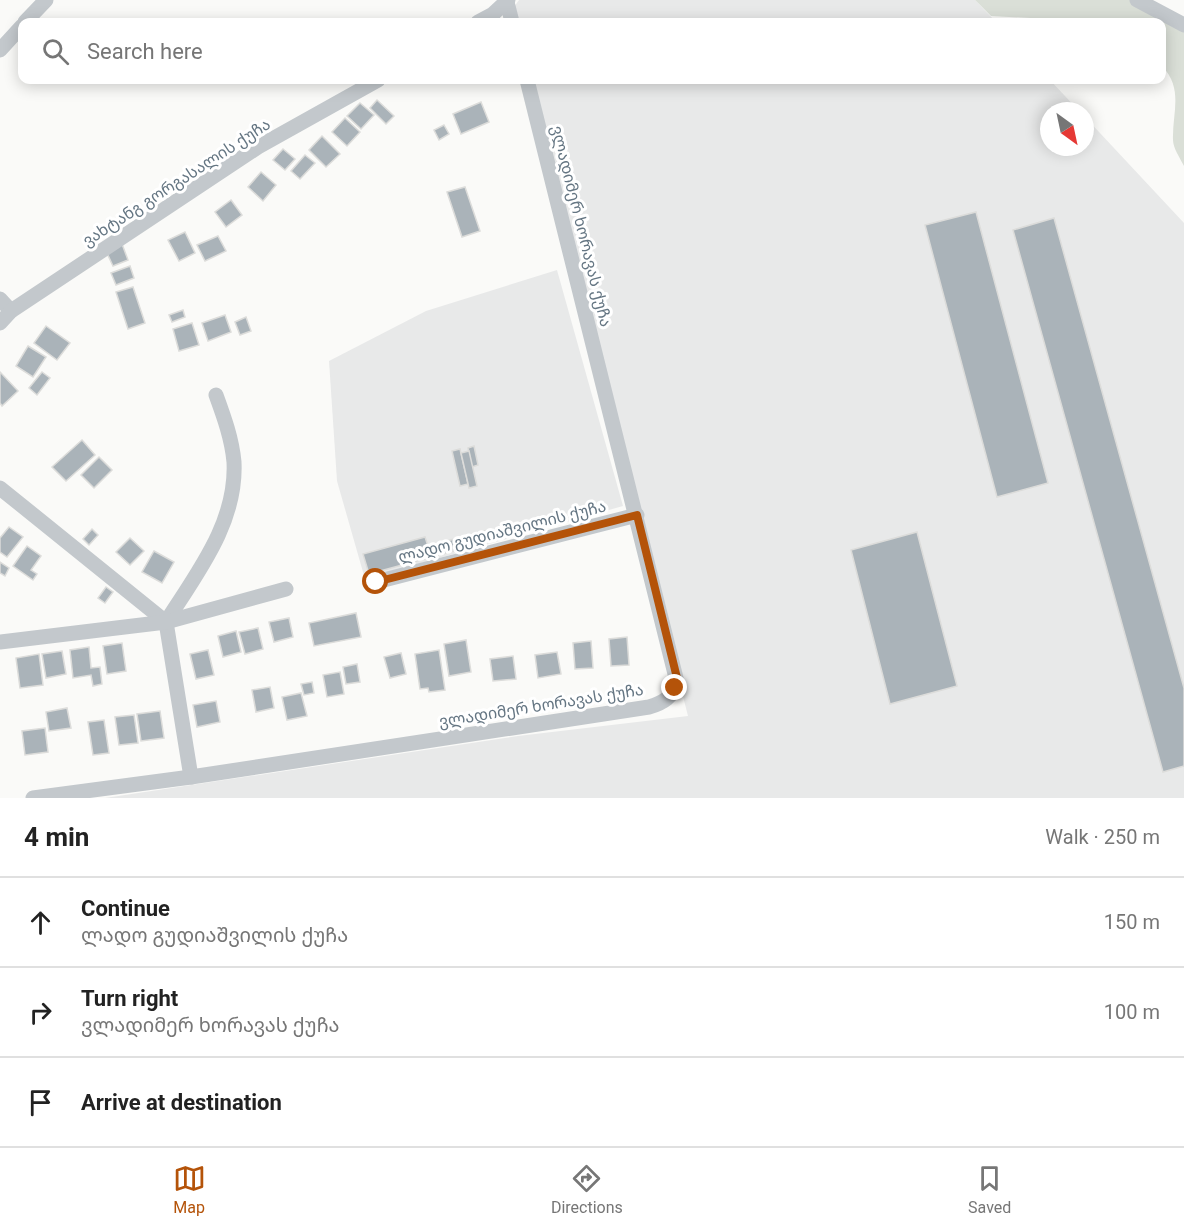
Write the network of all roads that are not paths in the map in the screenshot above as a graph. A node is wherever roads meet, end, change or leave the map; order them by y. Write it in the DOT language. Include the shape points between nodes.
graph roads {
  1 [pos="46,0"];
  2 [pos="1137,0"];
  3 [pos="507,1"];
  4 [pos="30,18"];
  5 [pos="486,18"];
  6 [pos="511,18"];
  7 [pos="1184,25"];
  8 [pos="18,30"];
  9 [pos="0,50"];
  10 [pos="371,84"];
  11 [pos="527,84"];
  12 [pos="0,299"];
  13 [pos="11,311"];
  14 [pos="0,323"];
  15 [pos="216,395"];
  16 [pos="0,488"];
  17 [pos="637,515"];
  18 [pos="376,582"];
  19 [pos="286,589"];
  20 [pos="166,622"];
  21 [pos="0,642"];
  22 [pos="191,777"];
  23 [pos="33,798"];
  1 -- 4 [label="street"];
  2 -- 7 [label="street"];
  3 -- 5 [label="street"];
  3 -- 6 [label="street"];
  8 -- 9 [label="street"];
  10 -- 13 [label="street, ვახტანგ გორგასალის ქუჩა" via="258,147"];
  11 -- 17 [label="street, ვლადიმერ ხორავას ქუჩა"];
  12 -- 13 [label="street"];
  13 -- 14 [label="street, ვახტანგ გორგასალის ქუჩა"];
  15 -- 20 [label="street" via="234,462 232,494 216,542"];
  16 -- 20 [label="street"];
  17 -- 18 [label="street, ლადო გუდიაშვილის ქუჩა"];
  17 -- 22 [label="street, ვლადიმერ ხორავას ქუჩა" via="678,682 665,701 649,707"];
  19 -- 20 [label="street"];
  20 -- 21 [label="street"];
  20 -- 22 [label="street"];
  22 -- 23 [label="street, ვლადიმერ ხორავას ქუჩა"];
}
